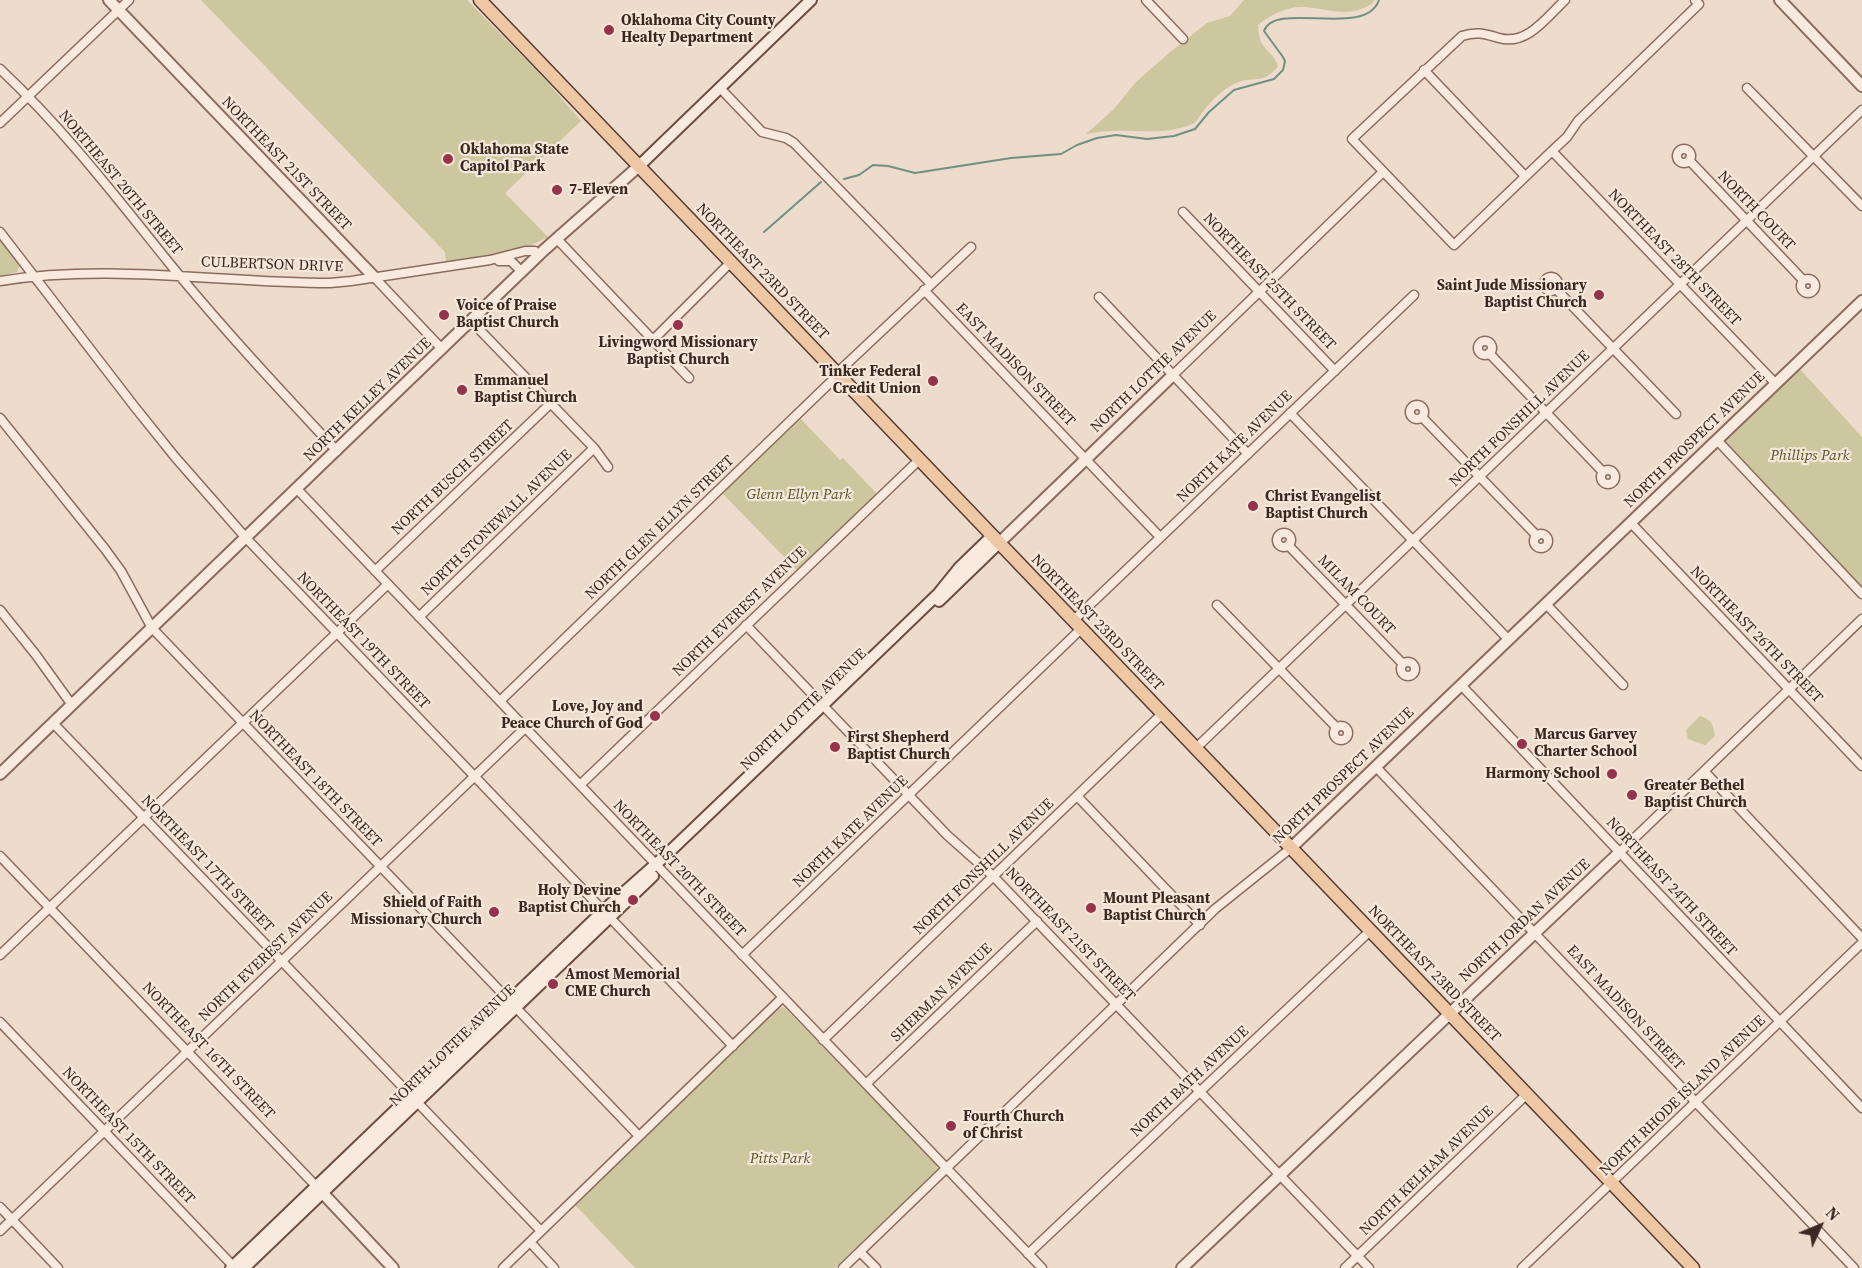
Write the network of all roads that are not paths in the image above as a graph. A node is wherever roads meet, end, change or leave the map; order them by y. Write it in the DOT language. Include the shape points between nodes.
graph roads {
  1 [pos="109,0"];
  2 [pos="129,0"];
  3 [pos="480,0"];
  4 [pos="811,0"];
  5 [pos="1146,0"];
  6 [pos="1565,0"];
  7 [pos="1695,0"];
  8 [pos="1780,0"];
  9 [pos="118,10"];
  10 [pos="1183,39"];
  11 [pos="0,69"];
  12 [pos="1424,70"];
  13 [pos="1862,86"];
  14 [pos="720,88"];
  15 [pos="1747,88"];
  16 [pos="28,96"];
  17 [pos="1862,110"];
  18 [pos="0,123"];
  19 [pos="1552,151"];
  20 [pos="1813,157"];
  21 [pos="1689,160"];
  22 [pos="639,166"];
  23 [pos="1383,172"];
  24 [pos="1525,176"];
  25 [pos="1862,206"];
  26 [pos="1184,212"];
  27 [pos="1747,220"];
  28 [pos="0,232"];
  29 [pos="557,239"];
  30 [pos="971,247"];
  31 [pos="539,255"];
  32 [pos="490,260"];
  33 [pos="731,261"];
  34 [pos="522,272"];
  35 [pos="179,275"];
  36 [pos="35,277"];
  37 [pos="374,277"];
  38 [pos="1803,280"];
  39 [pos="0,281"];
  40 [pos="1680,285"];
  41 [pos="928,287"];
  42 [pos="1556,289"];
  43 [pos="1260,292"];
  44 [pos="1414,295"];
  45 [pos="1099,297"];
  46 [pos="1862,301"];
  47 [pos="471,321"];
  48 [pos="653,340"];
  49 [pos="1613,348"];
  50 [pos="442,349"];
  51 [pos="1489,353"];
  52 [pos="1335,371"];
  53 [pos="838,374"];
  54 [pos="1173,375"];
  55 [pos="689,378"];
  56 [pos="1776,384"];
  57 [pos="550,404"];
  58 [pos="1546,412"];
  59 [pos="1290,413"];
  60 [pos="1676,414"];
  61 [pos="1422,417"];
  62 [pos="0,418"];
  63 [pos="1717,440"];
  64 [pos="594,448"];
  65 [pos="337,451"];
  66 [pos="1248,454"];
  67 [pos="1086,458"];
  68 [pos="920,459"];
  69 [pos="609,467"];
  70 [pos="1603,472"];
  71 [pos="1479,476"];
  72 [pos="297,489"];
  73 [pos="1630,523"];
  74 [pos="1537,536"];
  75 [pos="1161,537"];
  76 [pos="246,538"];
  77 [pos="996,539"];
  78 [pos="1413,540"];
  79 [pos="1288,545"];
  80 [pos="375,571"];
  81 [pos="387,584"];
  82 [pos="1862,594"];
  83 [pos="1346,604"];
  84 [pos="1546,604"];
  85 [pos="1217,605"];
  86 [pos="0,610"];
  87 [pos="419,617"];
  88 [pos="1862,619"];
  89 [pos="1078,624"];
  90 [pos="746,625"];
  91 [pos="152,628"];
  92 [pos="336,632"];
  93 [pos="1508,639"];
  94 [pos="1403,664"];
  95 [pos="1279,668"];
  96 [pos="1461,685"];
  97 [pos="1623,685"];
  98 [pos="1788,689"];
  99 [pos="500,701"];
  100 [pos="72,705"];
  101 [pos="825,707"];
  102 [pos="1163,713"];
  103 [pos="53,723"];
  104 [pos="242,723"];
  105 [pos="1336,727"];
  106 [pos="525,728"];
  107 [pos="1196,748"];
  108 [pos="1376,766"];
  109 [pos="1862,766"];
  110 [pos="1704,771"];
  111 [pos="0,774"];
  112 [pos="474,776"];
  113 [pos="580,785"];
  114 [pos="909,795"];
  115 [pos="1077,796"];
  116 [pos="143,817"];
  117 [pos="1291,848"];
  118 [pos="1620,852"];
  119 [pos="0,856"];
  120 [pos="381,866"];
  121 [pos="658,867"];
  122 [pos="993,876"];
  123 [pos="50,908"];
  124 [pos="606,914"];
  125 [pos="1037,921"];
  126 [pos="1200,925"];
  127 [pos="1371,930"];
  128 [pos="1534,932"];
  129 [pos="1862,938"];
  130 [pos="1862,943"];
  131 [pos="0,955"];
  132 [pos="742,955"];
  133 [pos="282,961"];
  134 [pos="783,997"];
  135 [pos="512,1004"];
  136 [pos="1116,1005"];
  137 [pos="1449,1013"];
  138 [pos="0,1022"];
  139 [pos="1779,1022"];
  140 [pos="823,1040"];
  141 [pos="734,1046"];
  142 [pos="188,1052"];
  143 [pos="866,1084"];
  144 [pos="1199,1092"];
  145 [pos="1527,1094"];
  146 [pos="414,1099"];
  147 [pos="1696,1102"];
  148 [pos="1862,1108"];
  149 [pos="104,1131"];
  150 [pos="639,1136"];
  151 [pos="946,1167"];
  152 [pos="1279,1175"];
  153 [pos="1611,1183"];
  154 [pos="319,1190"];
  155 [pos="0,1207"];
  156 [pos="12,1220"];
  157 [pos="0,1231"];
  158 [pos="541,1232"];
  159 [pos="530,1242"];
  160 [pos="860,1252"];
  161 [pos="1028,1254"];
  162 [pos="1358,1256"];
  163 [pos="236,1267"];
  164 [pos="58,1268"];
  165 [pos="393,1268"];
  166 [pos="503,1268"];
  167 [pos="555,1268"];
  168 [pos="843,1268"];
  169 [pos="876,1268"];
  170 [pos="1042,1268"];
  171 [pos="1182,1268"];
  172 [pos="1345,1268"];
  173 [pos="1369,1268"];
  174 [pos="1522,1268"];
  175 [pos="1693,1268"];
  176 [pos="1854,1268"];
  1 -- 9 [label="street, NORTHEAST 21ST STREET"];
  2 -- 9 [label="street"];
  3 -- 22 [label="main road, NORTHEAST 23RD STREET"];
  4 -- 14 [label="street, NORTH KELLEY AVENUE"];
  5 -- 10 [label="street"];
  6 -- 12 [label="street" via="1527,36 1506,40 1472,32 1453,42"];
  7 -- 19 [label="street" via="1699,4"];
  8 -- 13 [label="street"];
  9 -- 16 [label="street"];
  9 -- 37 [label="street, NORTHEAST 21ST STREET"];
  11 -- 16 [label="street, NORTHEAST 20TH STREET"];
  12 -- 23 [label="street" via="1352,139"];
  12 -- 24 [label="street"];
  14 -- 22 [label="street, NORTH KELLEY AVENUE"];
  14 -- 41 [label="street, EAST MADISON STREET" via="762,132 790,140 801,149"];
  15 -- 20 [label="street"];
  16 -- 18 [label="street"];
  16 -- 35 [label="street, NORTHEAST 20TH STREET" via="89,162"];
  17 -- 20 [label="street, NORTH FONSHILL AVENUE"];
  19 -- 24 [label="street"];
  19 -- 40 [label="street, NORTHEAST 28TH STREET"];
  20 -- 25 [label="street"];
  20 -- 27 [label="street, NORTH FONSHILL AVENUE"];
  21 -- 27 [label="street, NORTH COURT"];
  22 -- 29 [label="street, NORTH KELLEY AVENUE"];
  22 -- 33 [label="main road, NORTHEAST 23RD STREET"];
  23 -- 24 [label="street" via="1454,245"];
  23 -- 43 [label="street, NORTH LOTTIE AVENUE"];
  26 -- 43 [label="street, NORTHEAST 25TH STREET"];
  27 -- 38 [label="street, NORTH COURT"];
  27 -- 40 [label="street, NORTH FONSHILL AVENUE"];
  28 -- 36 [label="street, NORTHEAST 19TH STREET"];
  29 -- 31 [label="street, NORTH KELLEY AVENUE"];
  29 -- 48 [label="street"];
  30 -- 41 [label="street, NORTH GLEN ELLYN STREET"];
  31 -- 32 [label="street, CULBERTSON DRIVE" via="525,251"];
  31 -- 34 [label="street, NORTH KELLEY AVENUE"];
  32 -- 34 [label="street" via="511,261"];
  32 -- 37 [label="street, CULBERTSON DRIVE"];
  33 -- 48 [label="street"];
  33 -- 53 [label="main road, NORTHEAST 23RD STREET"];
  34 -- 47 [label="street, NORTH KELLEY AVENUE"];
  35 -- 36 [label="street, CULBERTSON DRIVE" via="102,273"];
  35 -- 37 [label="street, CULBERTSON DRIVE" via="305,283"];
  35 -- 65 [label="street, NORTHEAST 20TH STREET"];
  36 -- 39 [label="street, CULBERTSON DRIVE"];
  36 -- 76 [label="street, NORTHEAST 19TH STREET" via="175,457"];
  37 -- 50 [label="street, NORTHEAST 21ST STREET"];
  40 -- 49 [label="street, NORTH FONSHILL AVENUE"];
  40 -- 56 [label="street, NORTHEAST 28TH STREET"];
  41 -- 53 [label="street, NORTH GLEN ELLYN STREET"];
  41 -- 67 [label="street, EAST MADISON STREET"];
  42 -- 49 [label="street"];
  43 -- 52 [label="street, NORTHEAST 25TH STREET"];
  43 -- 54 [label="street, NORTH LOTTIE AVENUE"];
  44 -- 52 [label="street, NORTH KATE AVENUE"];
  45 -- 54 [label="street"];
  46 -- 56 [label="street, NORTH PROSPECT AVENUE"];
  47 -- 50 [label="street, NORTH KELLEY AVENUE"];
  47 -- 57 [label="street"];
  48 -- 55 [label="street"];
  49 -- 58 [label="street, NORTH FONSHILL AVENUE"];
  49 -- 60 [label="street"];
  50 -- 65 [label="street, NORTH KELLEY AVENUE"];
  51 -- 58 [label="street"];
  52 -- 59 [label="street, NORTH KATE AVENUE"];
  53 -- 68 [label="main road, NORTHEAST 23RD STREET"];
  53 -- 99 [label="street, NORTH GLEN ELLYN STREET"];
  54 -- 66 [label="street"];
  54 -- 67 [label="street, NORTH LOTTIE AVENUE"];
  56 -- 63 [label="street, NORTH PROSPECT AVENUE"];
  57 -- 64 [label="street"];
  57 -- 80 [label="street, NORTH BUSCH STREET"];
  58 -- 70 [label="street"];
  58 -- 71 [label="street, NORTH FONSHILL AVENUE"];
  59 -- 66 [label="street, NORTH KATE AVENUE"];
  59 -- 78 [label="street"];
  61 -- 71 [label="street"];
  62 -- 91 [label="street, NORTHEAST 18TH STREET" via="121,571"];
  63 -- 73 [label="street, NORTH PROSPECT AVENUE"];
  63 -- 82 [label="street"];
  64 -- 69 [label="street"];
  64 -- 87 [label="street, NORTH STONEWALL AVENUE"];
  65 -- 72 [label="street, NORTH KELLEY AVENUE"];
  66 -- 75 [label="street, NORTH KATE AVENUE"];
  67 -- 75 [label="street, EAST MADISON STREET"];
  67 -- 77 [label="street, NORTH LOTTIE AVENUE"];
  68 -- 77 [label="main road, NORTHEAST 23RD STREET"];
  68 -- 90 [label="street, NORTH EVEREST AVENUE"];
  71 -- 74 [label="street"];
  71 -- 78 [label="street, NORTH FONSHILL AVENUE"];
  72 -- 76 [label="street, NORTH KELLEY AVENUE"];
  72 -- 80 [label="street, NORTHEAST 20TH STREET"];
  73 -- 84 [label="street, NORTH PROSPECT AVENUE"];
  73 -- 98 [label="street, NORTHEAST 26TH STREET"];
  75 -- 89 [label="street, NORTH KATE AVENUE"];
  76 -- 91 [label="street, NORTH KELLEY AVENUE"];
  76 -- 92 [label="street, NORTHEAST 19TH STREET"];
  77 -- 89 [label="main road, NORTHEAST 23RD STREET"];
  77 -- 101 [label="street, NORTH LOTTIE AVENUE" via="960,567"];
  78 -- 83 [label="street, NORTH FONSHILL AVENUE"];
  78 -- 93 [label="street"];
  79 -- 83 [label="street, MILAM COURT"];
  80 -- 81 [label="street, NORTHEAST 20TH STREET"];
  81 -- 87 [label="street, NORTHEAST 20TH STREET"];
  81 -- 92 [label="street"];
  83 -- 94 [label="street, MILAM COURT"];
  83 -- 95 [label="street, NORTH FONSHILL AVENUE"];
  84 -- 93 [label="street, NORTH PROSPECT AVENUE"];
  84 -- 97 [label="street"];
  85 -- 95 [label="street"];
  86 -- 100 [label="street"];
  87 -- 99 [label="street, NORTHEAST 20TH STREET"];
  88 -- 98 [label="street, NORTH JORDAN AVENUE"];
  89 -- 102 [label="main road, NORTHEAST 23RD STREET"];
  89 -- 114 [label="street, NORTH KATE AVENUE"];
  90 -- 101 [label="street, NORTHEAST 21ST STREET"];
  90 -- 113 [label="street, NORTH EVEREST AVENUE"];
  91 -- 100 [label="street, NORTH KELLEY AVENUE"];
  91 -- 104 [label="street, NORTHEAST 18TH STREET"];
  92 -- 104 [label="street"];
  92 -- 112 [label="street, NORTHEAST 19TH STREET"];
  93 -- 96 [label="street, NORTH PROSPECT AVENUE"];
  95 -- 105 [label="street"];
  95 -- 107 [label="street, NORTH FONSHILL AVENUE"];
  96 -- 108 [label="street, NORTH PROSPECT AVENUE"];
  96 -- 118 [label="street, NORTHEAST 24TH STREET"];
  98 -- 109 [label="street, NORTHEAST 26TH STREET"];
  98 -- 110 [label="street, NORTH JORDAN AVENUE"];
  99 -- 106 [label="street, NORTHEAST 20TH STREET"];
  100 -- 103 [label="street, NORTH KELLEY AVENUE"];
  101 -- 114 [label="street, NORTHEAST 21ST STREET"];
  101 -- 121 [label="street, NORTH LOTTIE AVENUE"];
  102 -- 107 [label="main road, NORTHEAST 23RD STREET"];
  102 -- 115 [label="street, NORTH FONSHILL AVENUE"];
  103 -- 111 [label="street, NORTH KELLEY AVENUE"];
  103 -- 116 [label="street, NORTHEAST 17TH STREET"];
  104 -- 116 [label="street"];
  104 -- 120 [label="street, NORTHEAST 18TH STREET"];
  106 -- 112 [label="street, NORTH EVEREST AVENUE"];
  106 -- 113 [label="street, NORTHEAST 20TH STREET"];
  107 -- 117 [label="main road, NORTHEAST 23RD STREET"];
  108 -- 117 [label="street, NORTH PROSPECT AVENUE"];
  108 -- 128 [label="street, EAST MADISON STREET"];
  110 -- 118 [label="street, NORTH JORDAN AVENUE"];
  110 -- 129 [label="street"];
  112 -- 120 [label="street, NORTH EVEREST AVENUE"];
  112 -- 124 [label="street, NORTHEAST 19TH STREET"];
  113 -- 121 [label="street, NORTHEAST 20TH STREET"];
  114 -- 122 [label="street, NORTHEAST 21ST STREET"];
  114 -- 132 [label="street, NORTH KATE AVENUE"];
  115 -- 122 [label="street, NORTH FONSHILL AVENUE"];
  115 -- 126 [label="street"];
  116 -- 123 [label="street"];
  116 -- 133 [label="street, NORTHEAST 17TH STREET"];
  117 -- 126 [label="street, NORTH PROSPECT AVENUE"];
  117 -- 127 [label="main road, NORTHEAST 23RD STREET"];
  118 -- 128 [label="street, NORTH JORDAN AVENUE"];
  118 -- 139 [label="street, NORTHEAST 24TH STREET"];
  119 -- 123 [label="street, NORTHEAST 16TH STREET"];
  120 -- 133 [label="street, NORTH EVEREST AVENUE"];
  120 -- 135 [label="street, NORTHEAST 18TH STREET"];
  121 -- 124 [label="street, NORTH LOTTIE AVENUE"];
  121 -- 132 [label="street, NORTHEAST 20TH STREET"];
  122 -- 125 [label="street, NORTHEAST 21ST STREET"];
  122 -- 140 [label="street, NORTH FONSHILL AVENUE"];
  123 -- 131 [label="street"];
  123 -- 142 [label="street, NORTHEAST 16TH STREET"];
  124 -- 135 [label="street, NORTH LOTTIE AVENUE"];
  124 -- 141 [label="street, NORTHEAST 19TH STREET"];
  125 -- 136 [label="street, NORTHEAST 21ST STREET"];
  125 -- 143 [label="street, SHERMAN AVENUE"];
  126 -- 136 [label="street, NORTH PROSPECT AVENUE"];
  127 -- 137 [label="main road, NORTHEAST 23RD STREET"];
  127 -- 144 [label="street, NORTH BATH AVENUE"];
  128 -- 137 [label="street, NORTH JORDAN AVENUE"];
  128 -- 147 [label="street, EAST MADISON STREET"];
  130 -- 139 [label="street, NORTH RHODE ISLAND AVENUE"];
  132 -- 134 [label="street, NORTHEAST 20TH STREET"];
  133 -- 142 [label="street, NORTH EVEREST AVENUE"];
  133 -- 146 [label="street, NORTHEAST 17TH STREET"];
  134 -- 140 [label="street, NORTHEAST 20TH STREET"];
  134 -- 141 [label="street"];
  135 -- 146 [label="street, NORTH LOTTIE AVENUE"];
  135 -- 150 [label="street, NORTHEAST 18TH STREET"];
  136 -- 144 [label="street, NORTHEAST 21ST STREET"];
  136 -- 151 [label="street, NORTH PROSPECT AVENUE"];
  137 -- 145 [label="main road, NORTHEAST 23RD STREET"];
  137 -- 152 [label="street, NORTH JORDAN AVENUE"];
  138 -- 149 [label="street, NORTHEAST 15TH STREET"];
  139 -- 147 [label="street, NORTH RHODE ISLAND AVENUE"];
  139 -- 148 [label="street, NORTHEAST 24TH STREET"];
  140 -- 143 [label="street, NORTHEAST 20TH STREET"];
  141 -- 150 [label="street"];
  142 -- 149 [label="street, NORTH EVEREST AVENUE"];
  142 -- 154 [label="street, NORTHEAST 16TH STREET"];
  143 -- 151 [label="street, NORTHEAST 20TH STREET"];
  144 -- 152 [label="street, NORTHEAST 21ST STREET"];
  144 -- 161 [label="street, NORTH BATH AVENUE"];
  145 -- 153 [label="main road, NORTHEAST 23RD STREET"];
  145 -- 162 [label="street, NORTH KELHAM AVENUE"];
  146 -- 154 [label="street, NORTH LOTTIE AVENUE"];
  146 -- 158 [label="street, NORTHEAST 17TH STREET"];
  147 -- 153 [label="street, NORTH RHODE ISLAND AVENUE"];
  147 -- 176 [label="street, EAST MADISON STREET"];
  149 -- 156 [label="street, NORTH EVEREST AVENUE"];
  149 -- 163 [label="street, NORTHEAST 15TH STREET"];
  150 -- 158 [label="street"];
  151 -- 160 [label="street, NORTH PROSPECT AVENUE"];
  151 -- 161 [label="street, NORTHEAST 20TH STREET"];
  152 -- 162 [label="street, NORTHEAST 21ST STREET"];
  152 -- 171 [label="street, NORTH JORDAN AVENUE"];
  153 -- 174 [label="street, NORTH RHODE ISLAND AVENUE"];
  153 -- 175 [label="main road, NORTHEAST 23RD STREET"];
  154 -- 163 [label="street, NORTH LOTTIE AVENUE"];
  154 -- 165 [label="street, NORTHEAST 16TH STREET"];
  155 -- 156 [label="street"];
  156 -- 157 [label="street, NORTH EVEREST AVENUE"];
  156 -- 164 [label="street"];
  158 -- 159 [label="street"];
  159 -- 166 [label="street"];
  159 -- 167 [label="street"];
  160 -- 168 [label="street, NORTH PROSPECT AVENUE"];
  160 -- 169 [label="street"];
  161 -- 170 [label="street, NORTHEAST 20TH STREET"];
  162 -- 172 [label="street, NORTH KELHAM AVENUE"];
  162 -- 173 [label="street, NORTHEAST 21ST STREET"];
}
